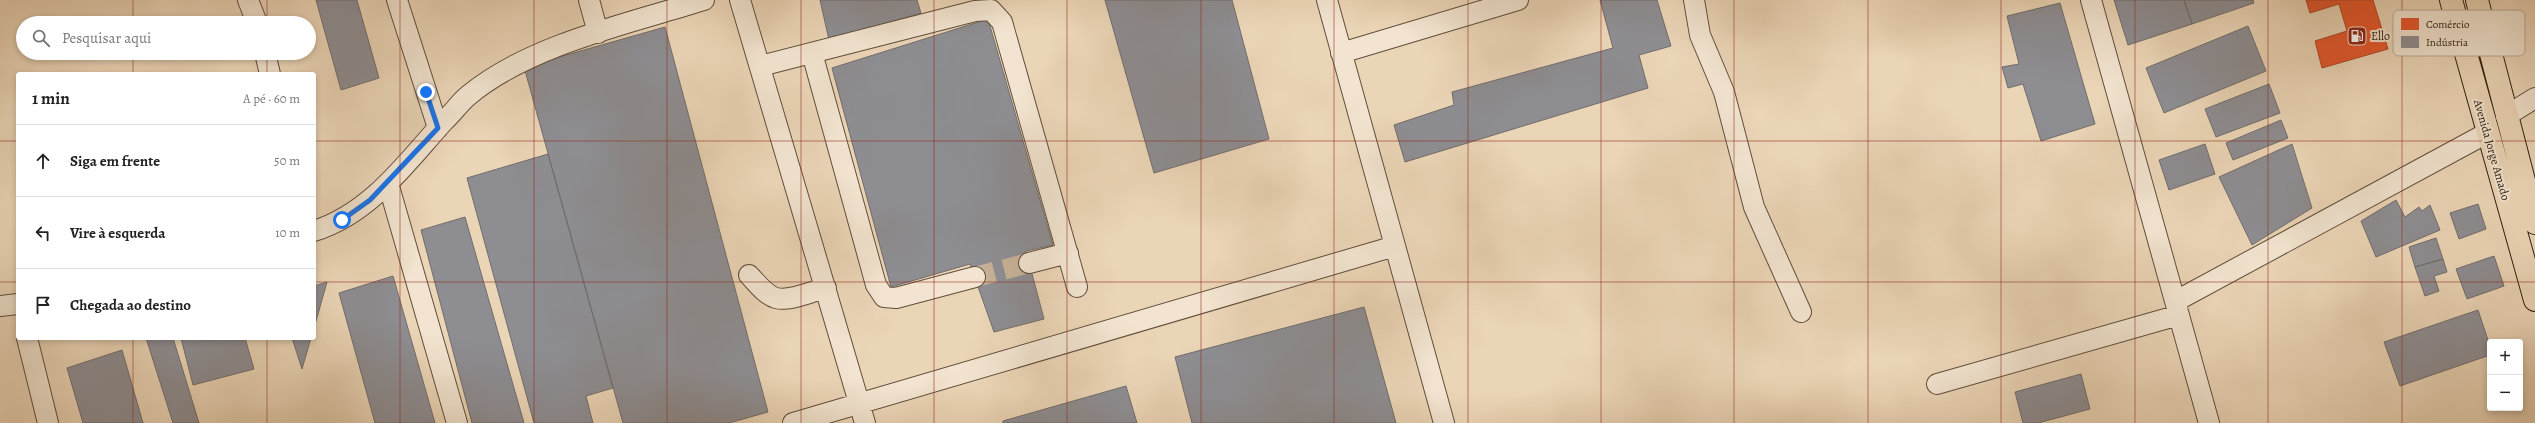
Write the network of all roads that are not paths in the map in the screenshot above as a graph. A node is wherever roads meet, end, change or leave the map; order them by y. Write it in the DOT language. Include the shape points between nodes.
graph roads {
  1 [pos="248,0"];
  2 [pos="397,0"];
  3 [pos="589,0"];
  4 [pos="704,0"];
  5 [pos="740,0"];
  6 [pos="1327,0"];
  7 [pos="1518,0"];
  8 [pos="1694,0"];
  9 [pos="2091,0"];
  10 [pos="2451,0"];
  11 [pos="2477,0"];
  12 [pos="2454,10"];
  13 [pos="2480,10"];
  14 [pos="254,16"];
  15 [pos="598,33"];
  16 [pos="812,53"];
  17 [pos="1341,53"];
  18 [pos="2466,56"];
  19 [pos="2491,56"];
  20 [pos="267,60"];
  21 [pos="760,66"];
  22 [pos="270,72"];
  23 [pos="2535,98"];
  24 [pos="2506,116"];
  25 [pos="438,128"];
  26 [pos="2487,133"];
  27 [pos="388,183"];
  28 [pos="2535,223"];
  29 [pos="316,230"];
  30 [pos="1395,246"];
  31 [pos="1068,253"];
  32 [pos="1029,263"];
  33 [pos="749,275"];
  34 [pos="975,277"];
  35 [pos="1077,287"];
  36 [pos="826,288"];
  37 [pos="2535,300"];
  38 [pos="16,304"];
  39 [pos="0,306"];
  40 [pos="2178,308"];
  41 [pos="1801,312"];
  42 [pos="27,340"];
  43 [pos="1937,384"];
  44 [pos="863,414"];
  45 [pos="48,423"];
  46 [pos="457,423"];
  47 [pos="793,423"];
  48 [pos="1444,423"];
  49 [pos="2209,423"];
  1 -- 14 [label="street"];
  2 -- 25 [label="street"];
  3 -- 15 [label="street"];
  4 -- 15 [label="street"];
  5 -- 21 [label="street"];
  6 -- 17 [label="street"];
  7 -- 17 [label="street"];
  8 -- 41 [label="street" via="1700,35 1724,92 1754,207"];
  9 -- 40 [label="street"];
  10 -- 12 [label="main road, Avenida Jorge Amado"];
  11 -- 13 [label="main road, Avenida Jorge Amado"];
  15 -- 25 [label="street" via="550,49 507,68 469,95"];
  16 -- 21 [label="street"];
  16 -- 31 [label="street" via="975,11 991,10 1002,22"];
  16 -- 34 [label="street" via="876,285 884,297 896,298"];
  17 -- 30 [label="street"];
  18 -- 26 [label="main road, Avenida Jorge Amado"];
  19 -- 24 [label="main road, Avenida Jorge Amado"];
  20 -- 22 [label="street"];
  21 -- 36 [label="street"];
  23 -- 24 [label="street"];
  24 -- 28 [label="main road, Avenida Jorge Amado"];
  25 -- 27 [label="street"];
  26 -- 37 [label="main road, Avenida Jorge Amado"];
  26 -- 40 [label="street"];
  27 -- 29 [label="street" via="342,220"];
  27 -- 46 [label="street"];
  30 -- 44 [label="street"];
  30 -- 48 [label="street"];
  31 -- 32 [label="street"];
  31 -- 35 [label="street"];
  33 -- 36 [label="street" via="776,298 789,298"];
  36 -- 44 [label="street"];
  38 -- 39 [label="street"];
  40 -- 43 [label="street"];
  40 -- 49 [label="street"];
  42 -- 45 [label="street"];
  44 -- 47 [label="street"];
}
